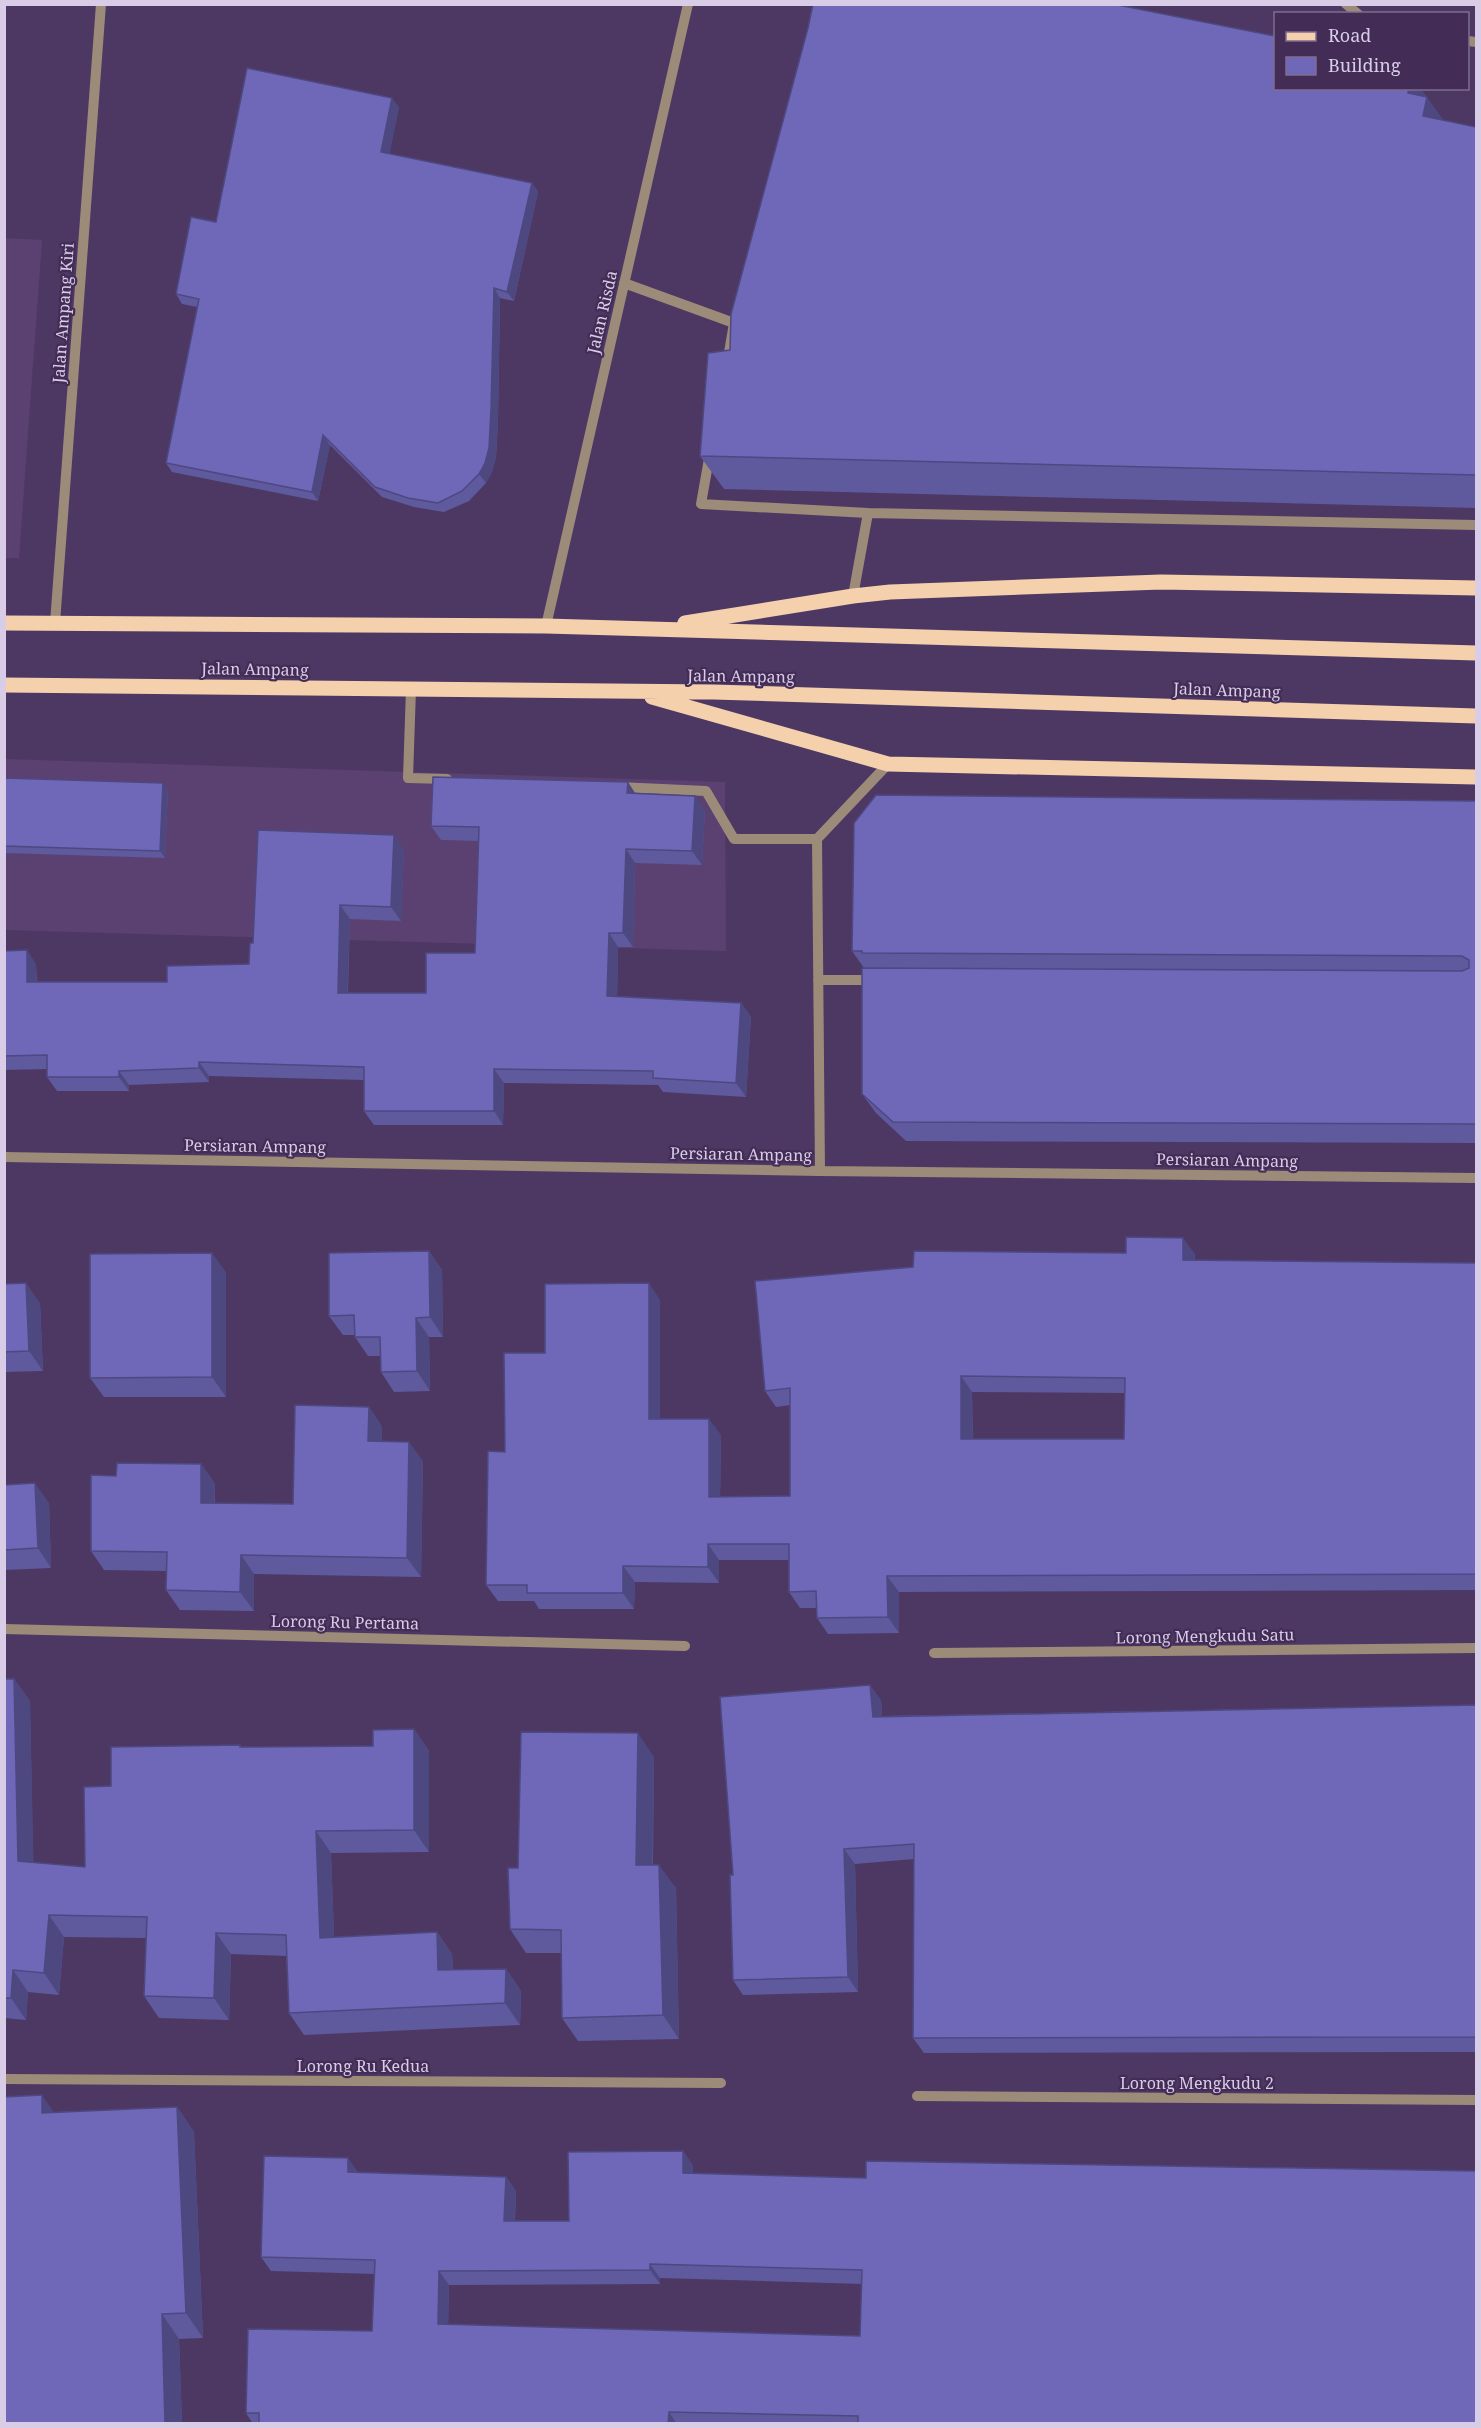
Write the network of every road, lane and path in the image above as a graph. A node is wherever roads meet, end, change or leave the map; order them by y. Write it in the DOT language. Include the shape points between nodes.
graph roads {
  1 [pos="101,4"];
  2 [pos="688,4"];
  3 [pos="624,283"];
  4 [pos="724,379"];
  5 [pos="711,447"];
  6 [pos="868,513"];
  7 [pos="1476,525"];
  8 [pos="1476,588"];
  9 [pos="853,596"];
  10 [pos="4,623"];
  11 [pos="55,623"];
  12 [pos="546,626"];
  13 [pos="650,629"];
  14 [pos="1476,653"];
  15 [pos="4,685"];
  16 [pos="411,689"];
  17 [pos="634,691"];
  18 [pos="1476,716"];
  19 [pos="888,765"];
  20 [pos="1476,777"];
  21 [pos="455,780"];
  22 [pos="611,787"];
  23 [pos="818,839"];
  24 [pos="818,980"];
  25 [pos="890,980"];
  26 [pos="4,1157"];
  27 [pos="820,1171"];
  28 [pos="1476,1178"];
  29 [pos="4,1629"];
  30 [pos="685,1646"];
  31 [pos="1476,1648"];
  32 [pos="934,1653"];
  33 [pos="4,2079"];
  34 [pos="721,2083"];
  35 [pos="917,2096"];
  36 [pos="1476,2100"];
  1 -- 11 [label="street, Jalan Ampang Kiri"];
  2 -- 3 [label="street, Jalan Risda"];
  3 -- 4 [label="street" via="734,322"];
  3 -- 12 [label="street, Jalan Risda"];
  5 -- 6 [label="street" via="701,504"];
  6 -- 7 [label="street"];
  6 -- 9 [label="street"];
  8 -- 9 [label="main road" via="1161,582"];
  9 -- 13 [label="main road"];
  10 -- 11 [label="main road"];
  11 -- 12 [label="main road"];
  12 -- 13 [label="main road"];
  13 -- 14 [label="main road"];
  15 -- 16 [label="main road, Jalan Ampang"];
  16 -- 17 [label="main road, Jalan Ampang"];
  16 -- 21 [label="street" via="408,778"];
  17 -- 18 [label="main road, Jalan Ampang"];
  17 -- 19 [label="main road"];
  19 -- 20 [label="main road"];
  19 -- 23 [label="street"];
  22 -- 23 [label="street" via="706,791 734,839"];
  23 -- 24 [label="street"];
  24 -- 25 [label="street"];
  24 -- 27 [label="street"];
  26 -- 27 [label="street, Persiaran Ampang"];
  27 -- 28 [label="street, Persiaran Ampang"];
  29 -- 30 [label="street, Lorong Ru Pertama"];
  31 -- 32 [label="street, Lorong Mengkudu Satu"];
  33 -- 34 [label="street, Lorong Ru Kedua"];
  35 -- 36 [label="street, Lorong Mengkudu 2"];
}
